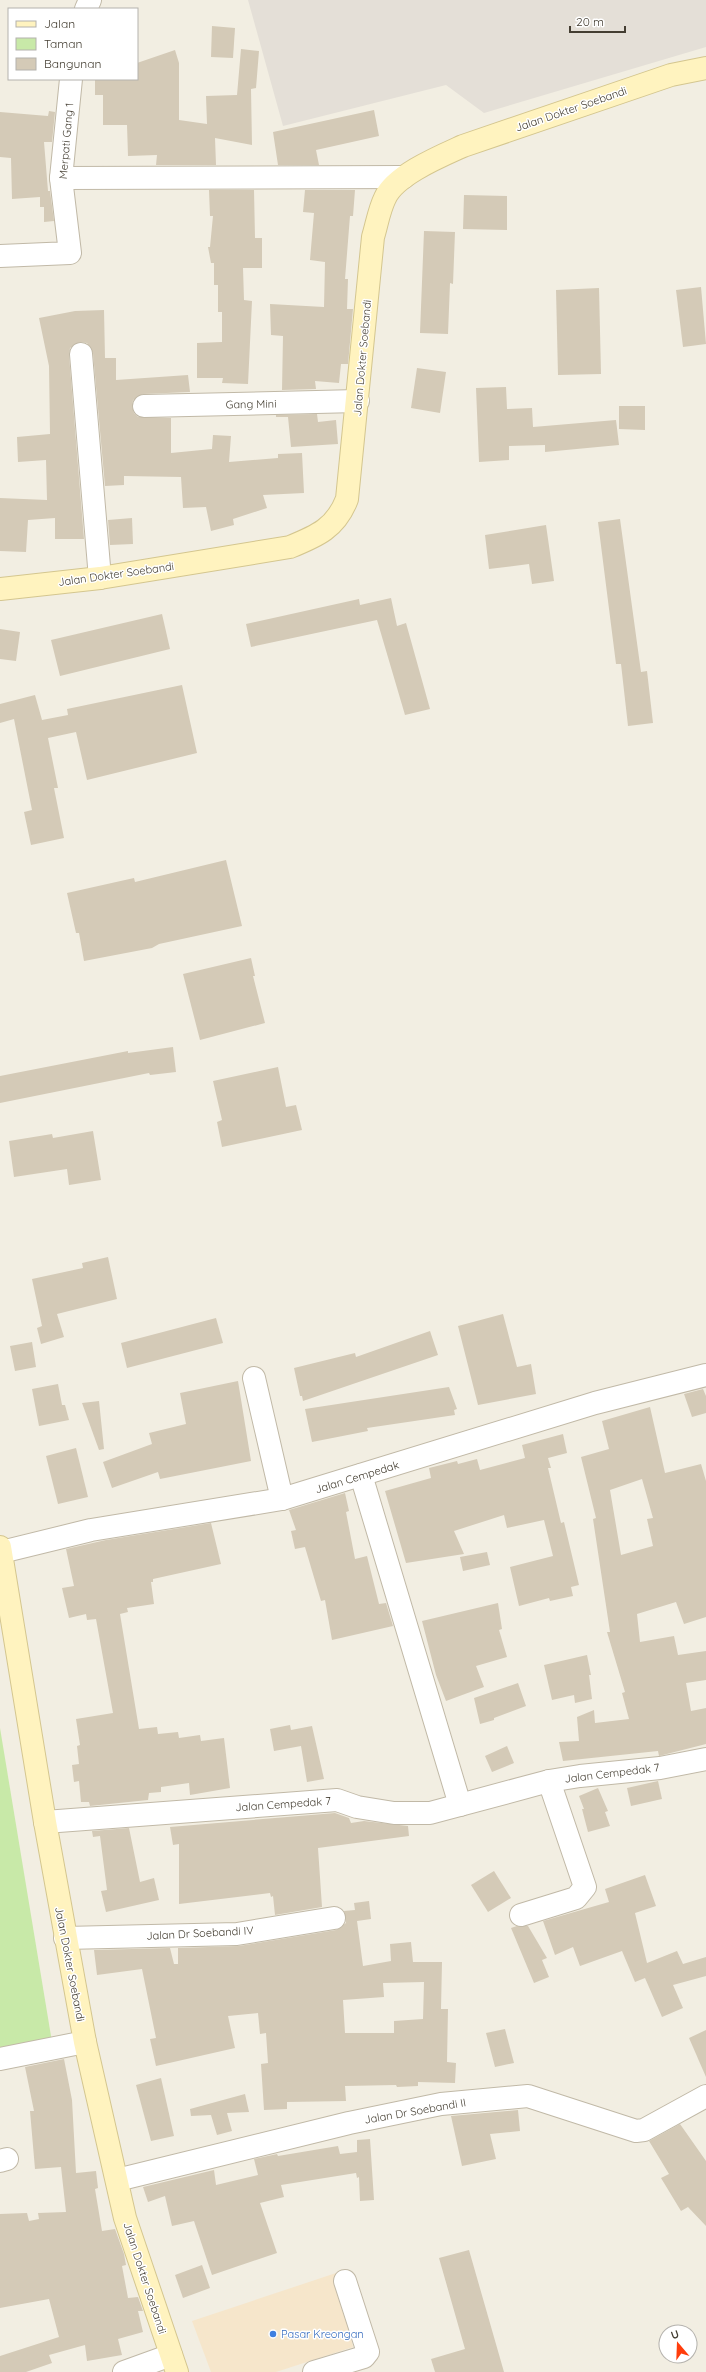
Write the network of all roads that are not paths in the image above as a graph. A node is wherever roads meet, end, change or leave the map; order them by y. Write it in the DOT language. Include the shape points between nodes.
graph roads {
  1 [pos="706,68"];
  2 [pos="71,80"];
  3 [pos="404,177"];
  4 [pos="61,178"];
  5 [pos="0,256"];
  6 [pos="82,354"];
  7 [pos="358,401"];
  8 [pos="144,406"];
  9 [pos="100,578"];
  10 [pos="0,589"];
  11 [pos="706,1375"];
  12 [pos="254,1378"];
  13 [pos="361,1475"];
  14 [pos="282,1500"];
  15 [pos="0,1549"];
  16 [pos="706,1759"];
  17 [pos="549,1782"];
  18 [pos="460,1805"];
  19 [pos="45,1822"];
  20 [pos="521,1915"];
  21 [pos="334,1918"];
  22 [pos="65,1938"];
  23 [pos="85,2042"];
  24 [pos="0,2059"];
  25 [pos="706,2096"];
  26 [pos="117,2180"];
  27 [pos="345,2281"];
  28 [pos="174,2363"];
  29 [pos="124,2372"];
  30 [pos="314,2372"];
  1 -- 3 [label="main road, Jalan Dokter Soebandi" via="671,75 463,146 432,160"];
  2 -- 4 [label="street, Merpati Gang 1"];
  3 -- 4 [label="street"];
  3 -- 7 [label="main road, Jalan Dokter Soebandi" via="385,197 373,237"];
  4 -- 5 [label="street, Merpati Gang 1" via="70,252"];
  6 -- 9 [label="street"];
  7 -- 8 [label="street, Gang Mini"];
  7 -- 9 [label="main road, Jalan Dokter Soebandi" via="347,499 340,515 318,535 290,547"];
  9 -- 10 [label="main road, Jalan Dokter Soebandi"];
  11 -- 13 [label="street, Jalan Cempedak" via="595,1404"];
  12 -- 14 [label="street"];
  13 -- 14 [label="street, Jalan Cempedak"];
  13 -- 18 [label="street"];
  14 -- 15 [label="street, Jalan Cempedak" via="91,1530"];
  15 -- 19 [label="main road, Jalan Dokter Soebandi"];
  16 -- 17 [label="street, Jalan Cempedak 7" via="660,1768 580,1776"];
  17 -- 18 [label="street, Jalan Cempedak 7"];
  17 -- 20 [label="street" via="585,1887 576,1898"];
  18 -- 19 [label="street, Jalan Cempedak 7" via="430,1813 394,1813 357,1807 337,1800"];
  19 -- 22 [label="main road, Jalan Dokter Soebandi"];
  21 -- 22 [label="street, Jalan Dr Soebandi IV" via="236,1934"];
  22 -- 23 [label="main road, Jalan Dokter Soebandi"];
  23 -- 24 [label="street"];
  23 -- 26 [label="main road, Jalan Dokter Soebandi"];
  25 -- 26 [label="street, Jalan Dr Soebandi II" via="644,2130 636,2131 528,2096 441,2104 297,2135"];
  26 -- 28 [label="main road, Jalan Dokter Soebandi" via="125,2218"];
  27 -- 30 [label="street" via="368,2352 364,2356"];
  28 -- 29 [label="street"];
}
